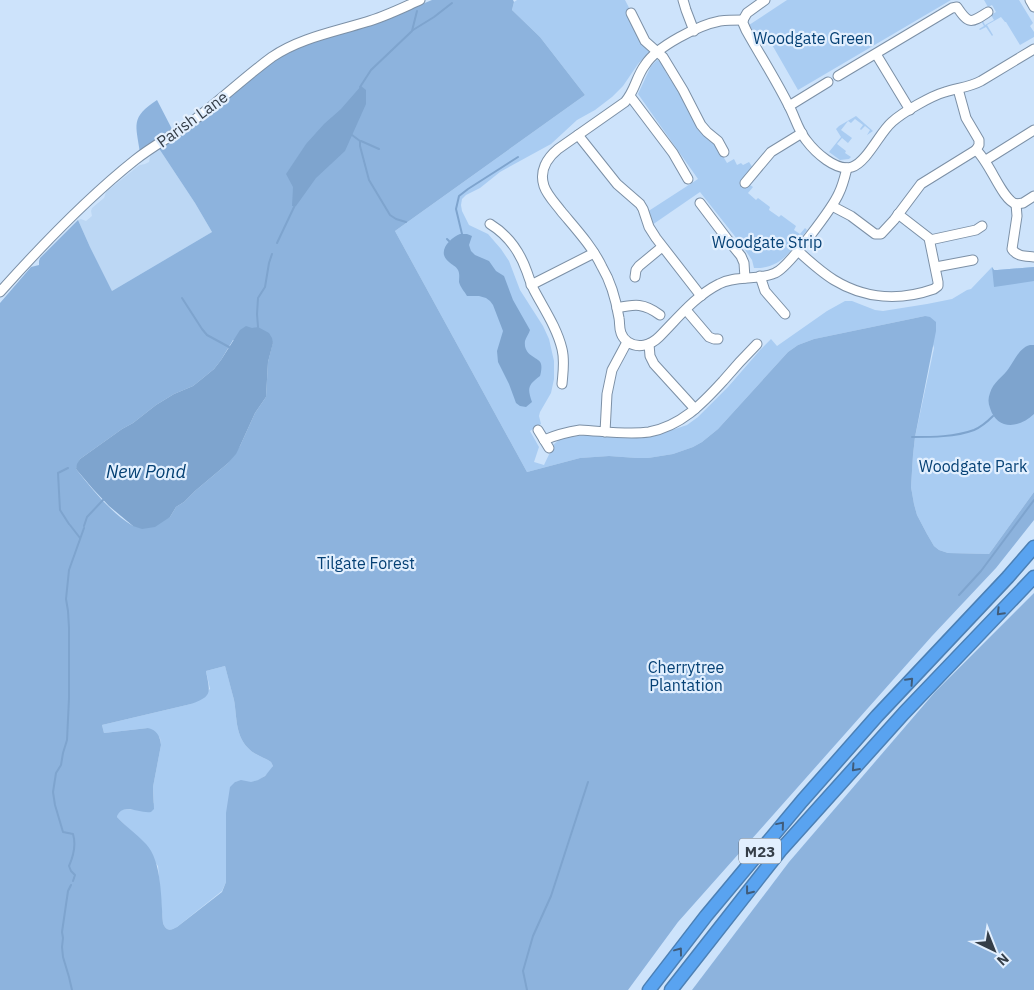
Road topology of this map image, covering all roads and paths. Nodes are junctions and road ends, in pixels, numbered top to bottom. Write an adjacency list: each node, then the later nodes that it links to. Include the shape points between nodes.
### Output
1 (420, 0): 46 (street, Parish Lane, via 380,18 284,49 198,117 141,155 94,195)
2 (683, 0): 9 (street)
3 (765, 0): 8 (street, via 751,9)
4 (1030, 0): 5 (street)
5 (1034, 7)
6 (631, 12): 11 (street, via 645,41)
7 (988, 12): 12 (street, via 975,20 968,20 954,7)
8 (743, 20): 9 (street, via 720,21); 17 (street)
9 (694, 31): 11 (street)
10 (1034, 49): 15 (street, via 974,85)
11 (658, 52): 16 (street, via 644,65); 23 (street, via 701,125)
12 (876, 54): 13 (street); 18 (street)
13 (838, 76)
14 (828, 82): 17 (street)
15 (958, 89): 18 (street, via 935,96); 22 (street, via 966,118 979,140)
16 (630, 96): 21 (street); 26 (street, via 673,153)
17 (789, 106): 20 (street)
18 (910, 110): 25 (street, via 888,126 860,162)
19 (1034, 130): 24 (street)
20 (802, 133): 25 (street, via 809,144 832,164); 27 (street, via 771,152)
21 (578, 135): 36 (street, via 618,184 640,204); 38 (street, via 549,158 543,170 543,183)
22 (976, 150): 24 (street); 32 (street, via 921,184)
23 (724, 152)
24 (986, 160): 30 (street, via 1007,197)
25 (847, 168): 31 (street)
26 (688, 179)
27 (745, 183)
28 (1034, 196): 30 (street)
29 (700, 203): 44 (street, via 741,256)
30 (1016, 204): 39 (street, via 1012,249 1015,254)
31 (832, 206): 32 (street, via 878,235); 37 (street)
32 (898, 214): 35 (street)
33 (490, 224): 45 (street, via 512,244)
34 (982, 226): 35 (street)
35 (930, 240): 41 (street)
36 (662, 247): 43 (street, via 639,266); 47 (street)
37 (798, 251): 41 (street, via 842,285 887,298 936,288); 42 (street, via 778,272)
38 (595, 255): 45 (street); 48 (street, via 607,276)
39 (1034, 257)
40 (973, 260): 41 (street)
41 (936, 267)
42 (760, 276): 44 (street); 50 (street, via 765,291)
43 (635, 277)
44 (745, 278): 47 (street, via 724,282)
45 (531, 285): 56 (street, via 560,341 564,359)
46 (0, 292)
47 (701, 296): 49 (street)
48 (617, 308): 51 (street, via 640,305); 53 (street, via 620,331)
49 (686, 310): 52 (street, via 709,337); 54 (street)
50 (785, 314)
51 (660, 315)
52 (718, 339)
53 (627, 342): 54 (street, via 640,346); 59 (street, via 612,370)
54 (648, 344): 57 (street, via 654,364)
55 (757, 344): 57 (street)
56 (562, 384)
57 (695, 409): 59 (street, via 674,424 656,430)
58 (538, 430): 59 (street, via 547,444 571,431)
59 (604, 432)
60 (1034, 543): 62 (highway, M23)
61 (1034, 547): 62 (highway, M23)
62 (1018, 565): 64 (highway, M23, one-way to 62, via 802,801)
63 (1034, 577): 65 (highway, M23, one-way to 65, via 904,713 780,851)
64 (649, 990)
65 (671, 990)

